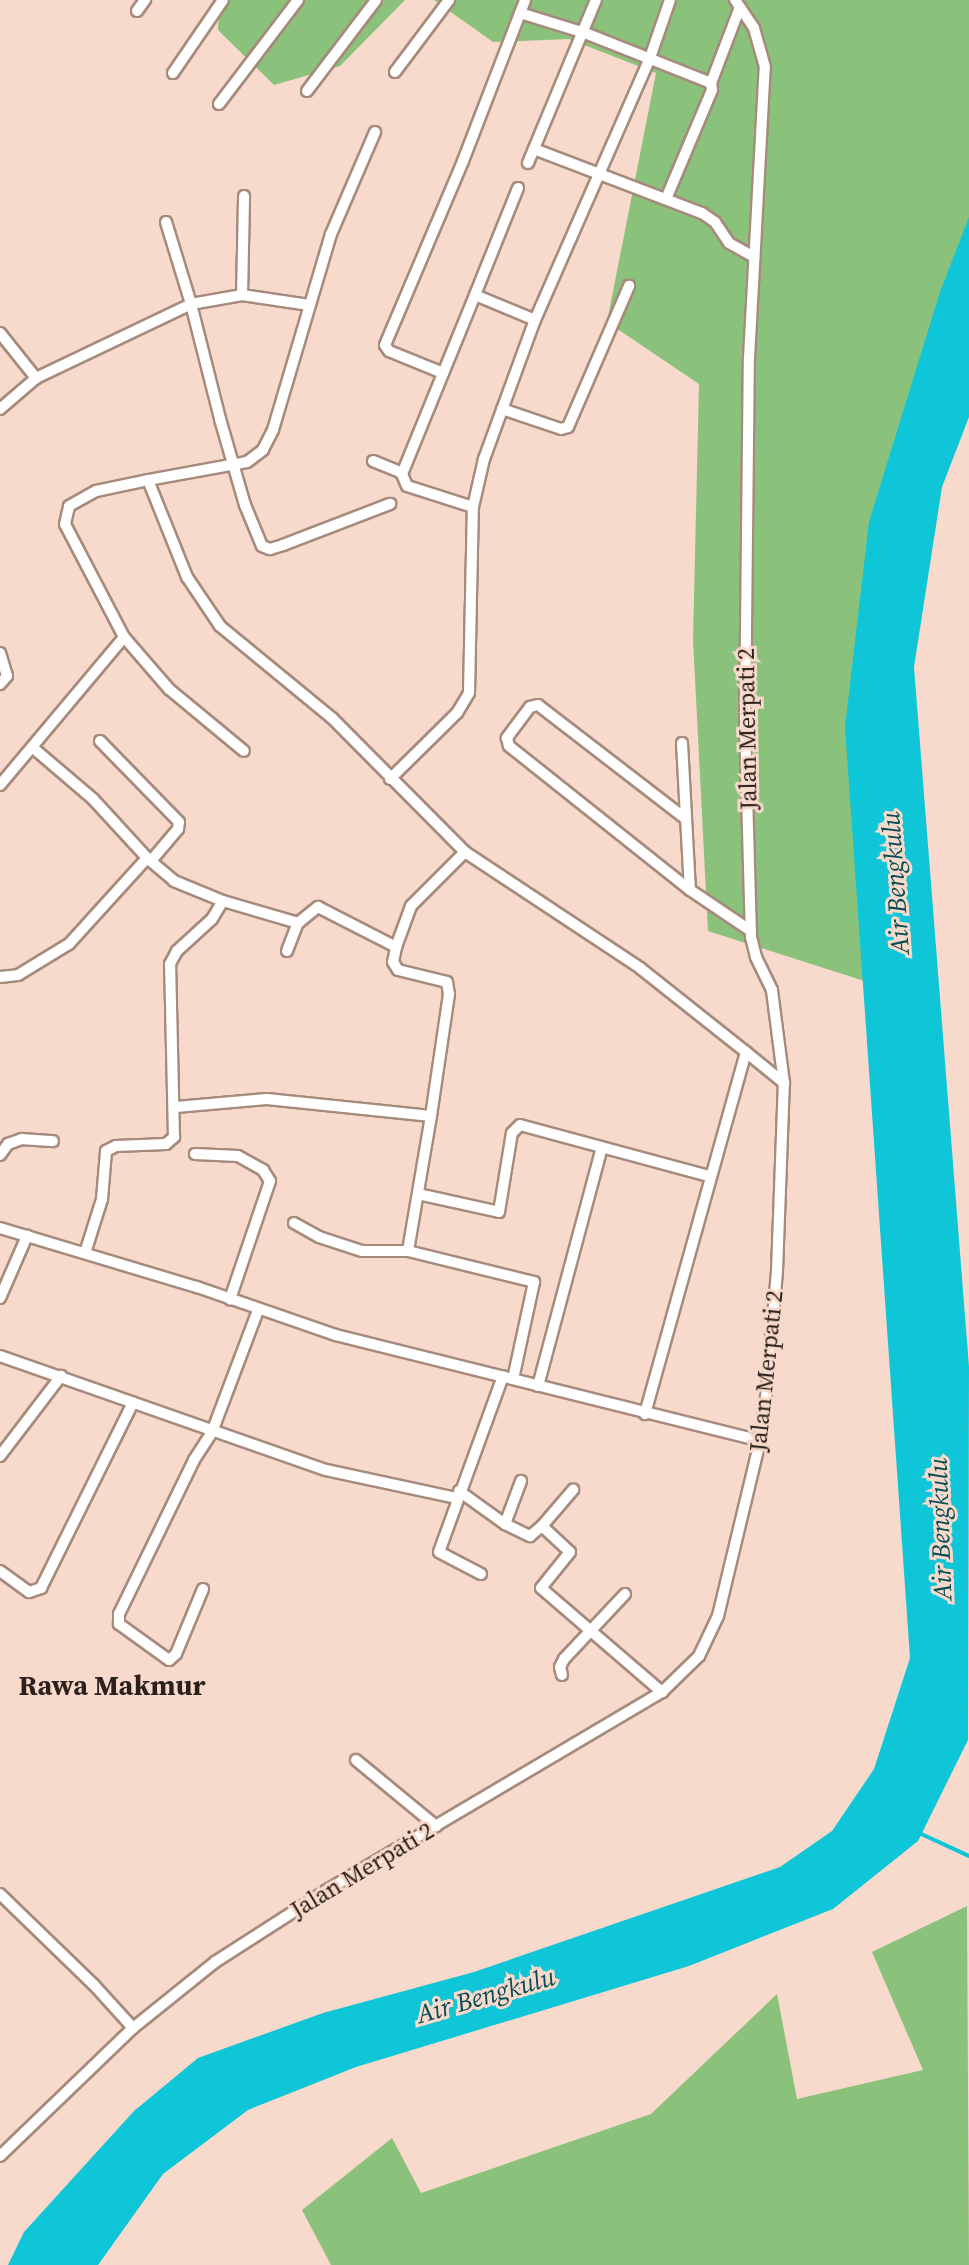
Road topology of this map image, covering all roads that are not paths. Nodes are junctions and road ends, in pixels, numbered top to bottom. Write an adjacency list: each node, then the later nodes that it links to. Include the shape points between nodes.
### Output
1 (145, 0): 10 (street)
2 (223, 0): 15 (street)
3 (298, 0): 18 (street)
4 (376, 0): 17 (street)
5 (449, 0): 14 (street)
6 (525, 0): 11 (street)
7 (596, 0): 12 (street)
8 (670, 0): 13 (street)
9 (737, 4): 16 (street); 27 (street, Jalan Merpati 2, via 754,28 765,67)
10 (137, 11)
11 (520, 13): 12 (street); 35 (street, via 385,345 391,353)
12 (585, 33): 13 (street); 20 (street)
13 (650, 58): 16 (street); 22 (street)
14 (395, 72)
15 (173, 73)
16 (711, 83): 25 (street)
17 (307, 91)
18 (219, 104)
19 (375, 132): 32 (street, via 340,208)
20 (534, 149): 21 (street); 22 (street)
21 (528, 163)
22 (598, 175): 25 (street); 33 (street)
23 (518, 188): 30 (street)
24 (244, 196): 29 (street)
25 (666, 199): 27 (street, via 702,213 729,243)
26 (166, 222): 31 (street)
27 (754, 257): 60 (street, Jalan Merpati 2, via 745,514)
28 (629, 286): 38 (street, via 568,427)
29 (242, 295): 31 (street); 32 (street)
30 (475, 295): 33 (street); 35 (street)
31 (191, 304): 36 (street); 40 (street)
32 (309, 305): 40 (street, via 268,442 257,457)
33 (535, 320): 38 (street)
34 (0, 333): 36 (street)
35 (443, 373): 41 (street)
36 (36, 378): 37 (street)
37 (0, 409)
38 (502, 409): 44 (street)
39 (373, 461): 41 (street)
40 (233, 464): 42 (street); 43 (street, via 256,536 267,549)
41 (402, 473): 44 (street, via 407,486)
42 (148, 480): 45 (street, via 88,494 65,515 69,533); 52 (street, via 187,577 209,613 332,718)
43 (390, 504)
44 (473, 507): 52 (street, via 469,693 457,713)
45 (124, 637): 50 (street); 51 (street, via 169,689)
46 (0, 653): 47 (street, via 7,676)
47 (0, 684)
48 (100, 741): 56 (street, via 179,822)
49 (682, 743): 54 (street)
50 (32, 747): 53 (street); 56 (street, via 93,799)
51 (244, 751)
52 (390, 779): 55 (street)
53 (0, 785)
54 (686, 819): 57 (street); 57 (street, via 538,705 530,707 507,738 509,746)
55 (465, 852): 61 (street, via 408,910); 64 (street, via 640,968)
56 (149, 860): 58 (street, via 174,881); 63 (street, via 69,944 18,975)
57 (690, 890): 60 (street)
58 (223, 901): 59 (street); 66 (street, via 170,964)
59 (298, 923): 61 (street, via 318,907); 62 (street)
60 (751, 931): 65 (street, Jalan Merpati 2, via 774,1002)
61 (396, 947): 67 (street, via 393,962 398,970 449,985)
62 (287, 951)
63 (0, 977)
64 (746, 1052): 65 (street); 72 (street)
65 (784, 1083): 89 (street, Jalan Merpati 2, via 777,1271)
66 (176, 1107): 67 (street, via 267,1099); 78 (street, via 171,1142 106,1151 102,1199)
67 (431, 1116): 73 (street)
68 (53, 1141): 71 (street, via 22,1139 8,1144)
69 (602, 1147): 72 (street); 73 (street, via 517,1125 499,1212); 85 (street)
70 (195, 1154): 80 (street, via 238,1156 263,1170 270,1181)
71 (0, 1155)
72 (709, 1176): 87 (street)
73 (418, 1194): 77 (street)
74 (294, 1223): 77 (street, via 362,1251)
75 (0, 1228): 76 (street)
76 (27, 1236): 78 (street); 79 (street)
77 (408, 1251): 84 (street, via 534,1282)
78 (85, 1253): 80 (street)
79 (0, 1298)
80 (230, 1299): 81 (street)
81 (258, 1310): 84 (street, via 374,1346); 88 (street)
82 (0, 1356): 83 (street)
83 (61, 1376): 86 (street); 90 (street)
84 (508, 1378): 85 (street); 93 (street)
85 (538, 1386): 87 (street)
86 (133, 1403): 88 (street); 96 (street, via 41,1588 29,1592)
87 (645, 1414): 89 (street)
88 (212, 1432): 93 (street, via 326,1470); 98 (street, via 119,1614 119,1624 169,1660)
89 (760, 1441): 102 (street, Jalan Merpati 2, via 733,1567 712,1632 690,1667)
90 (0, 1456)
91 (521, 1481): 94 (street)
92 (573, 1490): 95 (street)
93 (458, 1495): 94 (street); 97 (street, via 439,1552)
94 (505, 1524): 95 (street, via 530,1536)
95 (542, 1526): 100 (street, via 570,1552 541,1588)
96 (0, 1571)
97 (481, 1574)
98 (203, 1589)
99 (625, 1594): 100 (street)
100 (590, 1630): 101 (street, via 561,1663); 102 (street)
101 (562, 1675)
102 (662, 1692): 104 (street, Jalan Merpati 2)
103 (356, 1760): 104 (street)
104 (436, 1826): 106 (street, Jalan Merpati 2, via 254,1936)
105 (0, 1894): 106 (street)
106 (133, 2028): 107 (street, Jalan Merpati 2)
107 (0, 2156)

